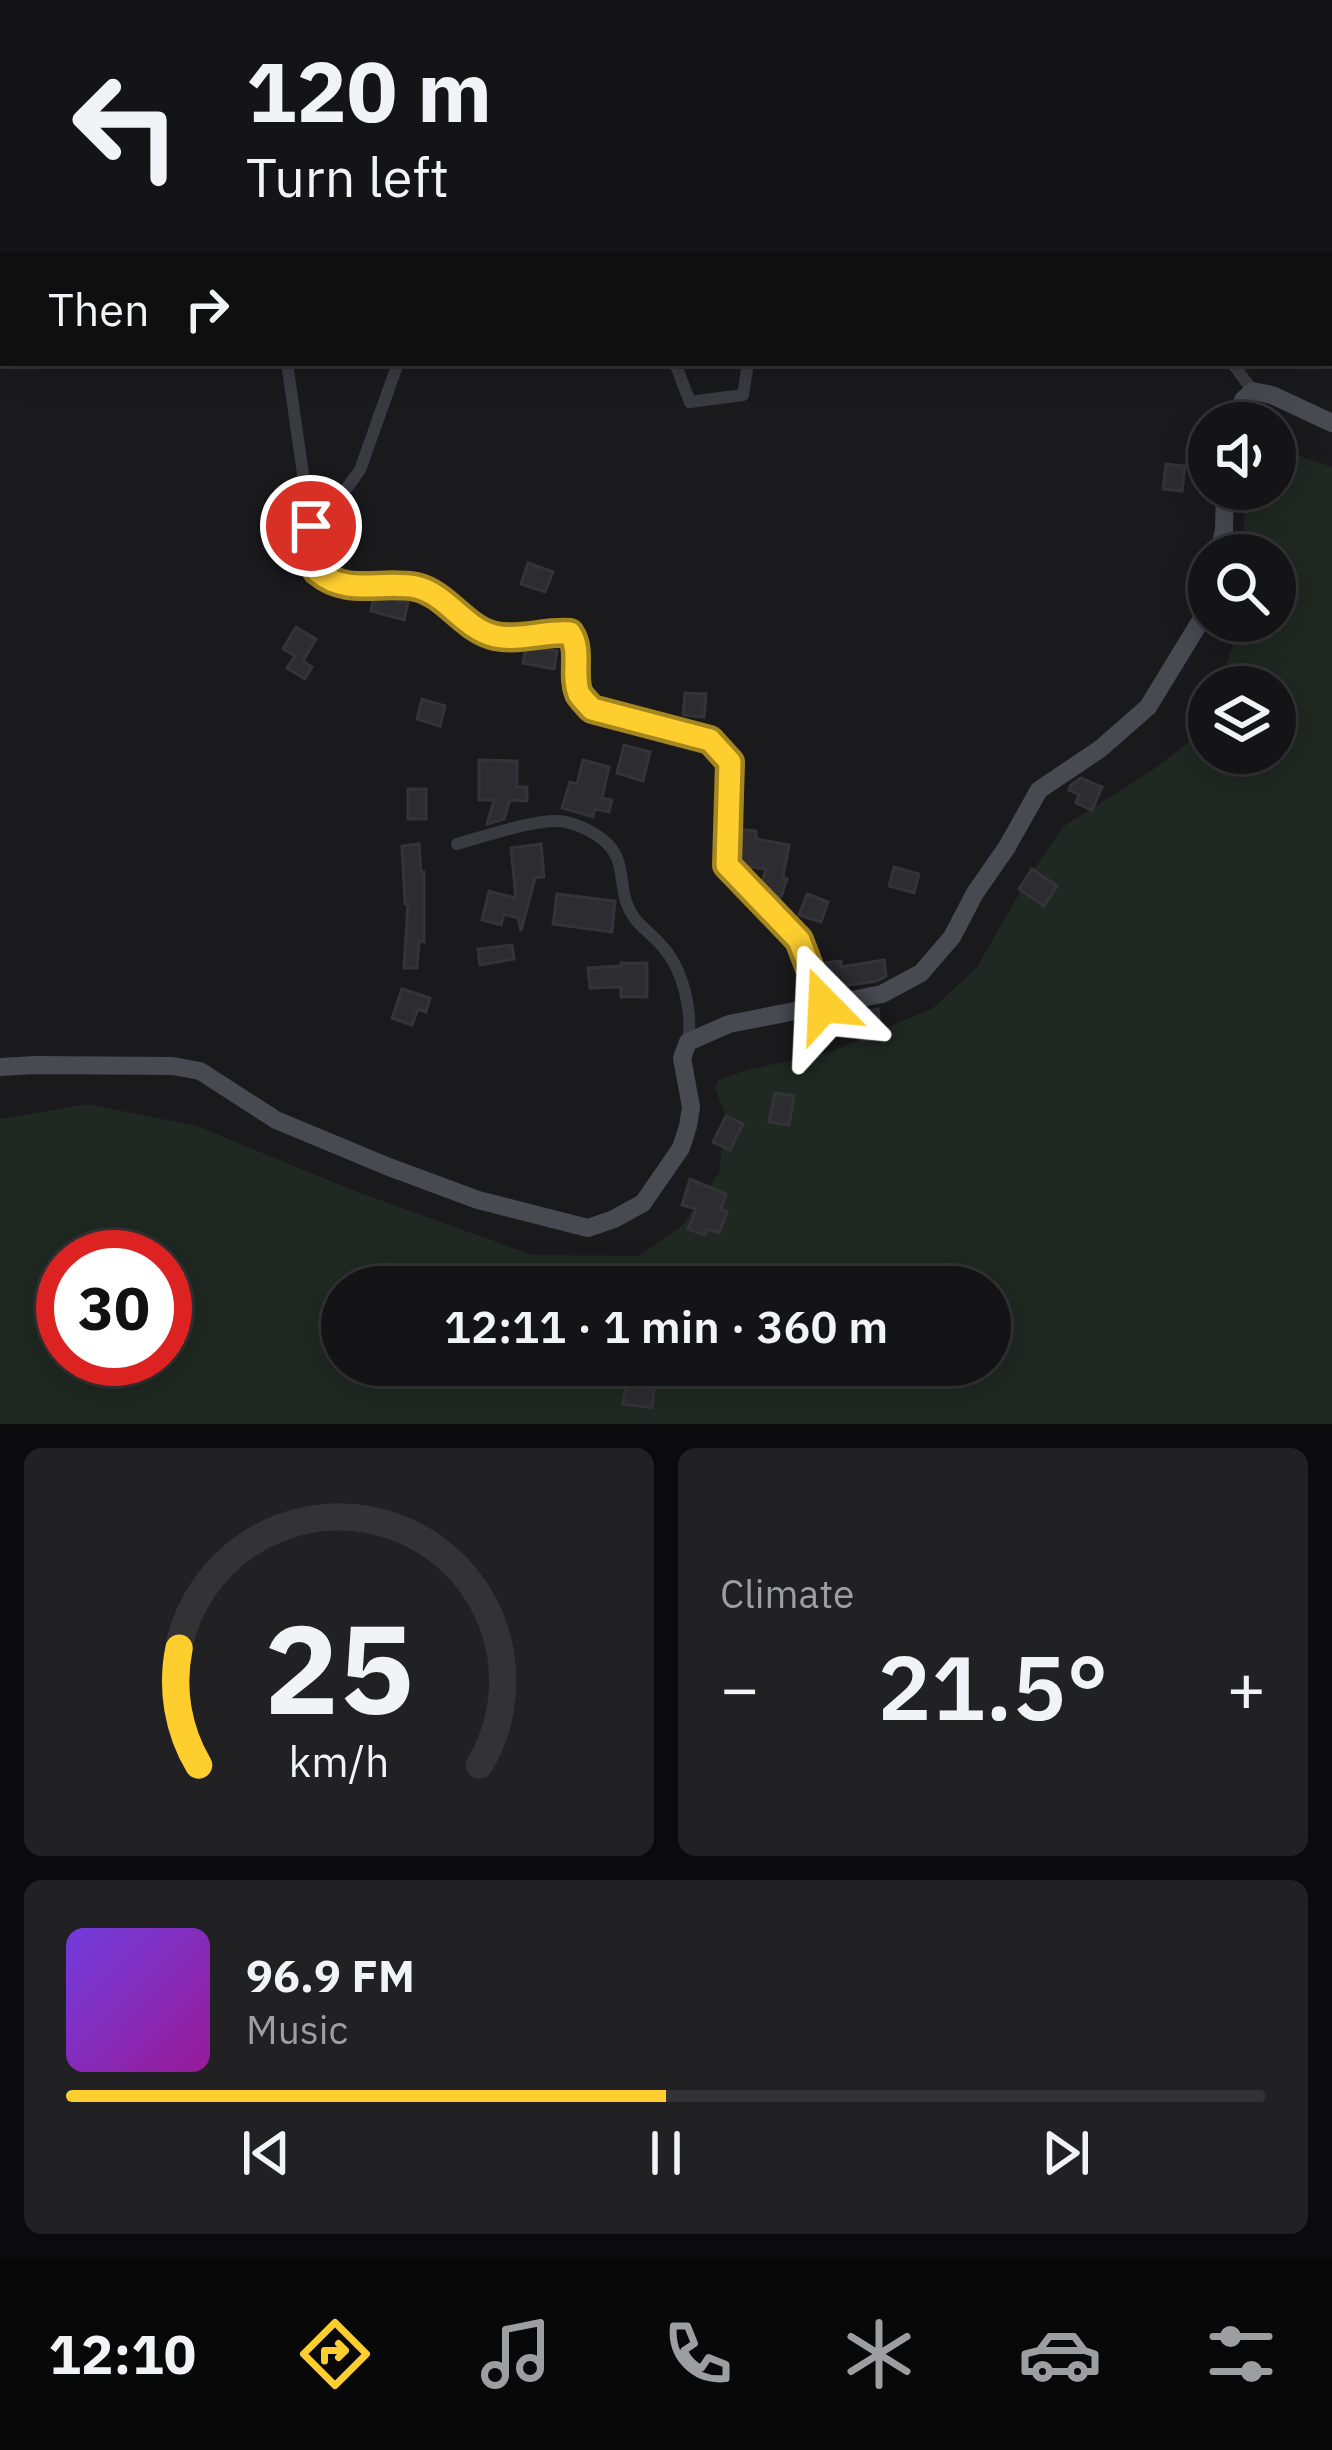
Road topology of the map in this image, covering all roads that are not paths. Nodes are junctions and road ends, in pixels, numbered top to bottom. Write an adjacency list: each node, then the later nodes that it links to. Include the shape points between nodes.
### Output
1 (287, 366): 9 (street)
2 (397, 366): 9 (street, via 360,470)
3 (677, 366): 4 (street, via 690,402 743,394)
4 (748, 366)
5 (1234, 366): 6 (street)
6 (1253, 391): 7 (street); 8 (street)
7 (1242, 402)
8 (1332, 423)
9 (311, 526): 12 (street, via 317,571 330,582 417,587 500,638 570,633 579,695 592,709 710,740 724,752 727,865 799,940)
10 (1188, 641): 12 (street, via 1148,707 1039,790 952,937 921,973 882,994)
11 (457, 844): 13 (street, via 558,819 593,831 616,857 634,918 674,964)
12 (824, 1005): 13 (street, via 728,1024)
13 (688, 1042): 14 (street, via 682,1058 692,1107 681,1148 643,1203 588,1228 389,1167 276,1120 200,1071)
14 (0, 1067)

